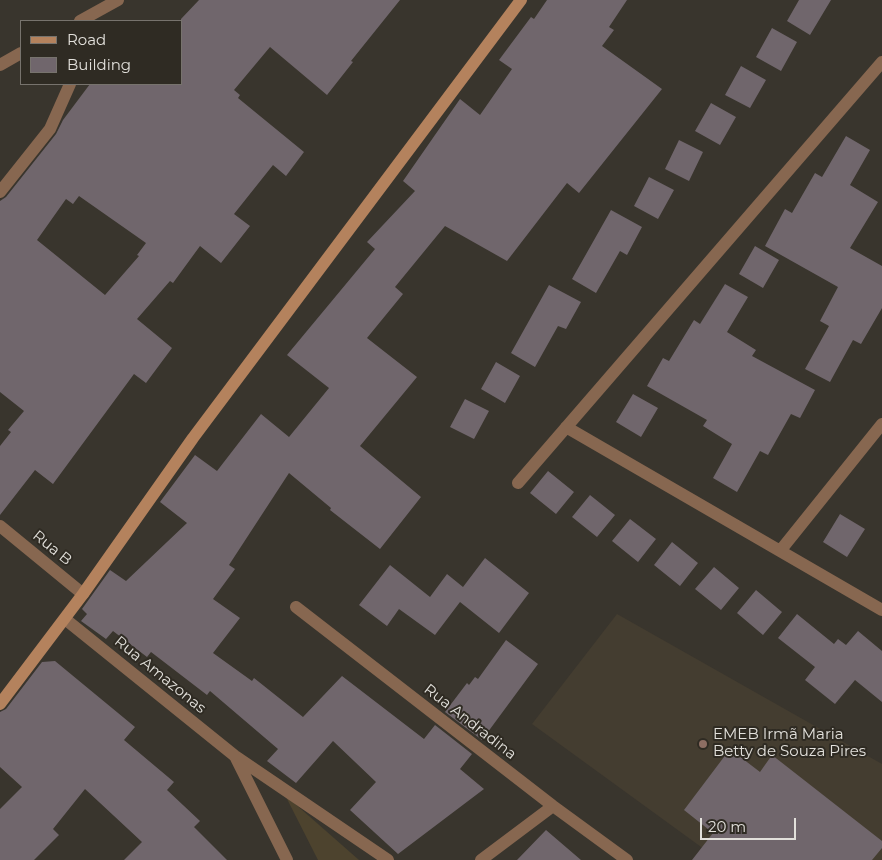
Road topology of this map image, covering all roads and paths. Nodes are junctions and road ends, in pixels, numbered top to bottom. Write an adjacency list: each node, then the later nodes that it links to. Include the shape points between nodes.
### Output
1 (118, 0): 3 (street)
2 (521, 0): 15 (main road, via 193,438)
3 (98, 16): 4 (street)
4 (84, 20)
5 (20, 54): 7 (street)
6 (882, 62): 11 (street)
7 (0, 65)
8 (70, 85): 9 (street, via 50,129)
9 (0, 192)
10 (882, 424): 14 (street)
11 (566, 427): 12 (street); 14 (street)
12 (518, 484)
13 (0, 526): 15 (street, Rua B)
14 (780, 551): 17 (street)
15 (83, 594): 18 (main road)
16 (296, 607): 21 (street, Rua Andradina)
17 (882, 610)
18 (65, 619): 19 (main road); 20 (street, Rua Amazonas)
19 (0, 704)
20 (235, 756): 22 (street, Rua Amazonas); 23 (street, Rua Amazonas)
21 (553, 806): 24 (street); 25 (street, Rua Andradina)
22 (287, 860)
23 (388, 860)
24 (481, 860)
25 (627, 860)

